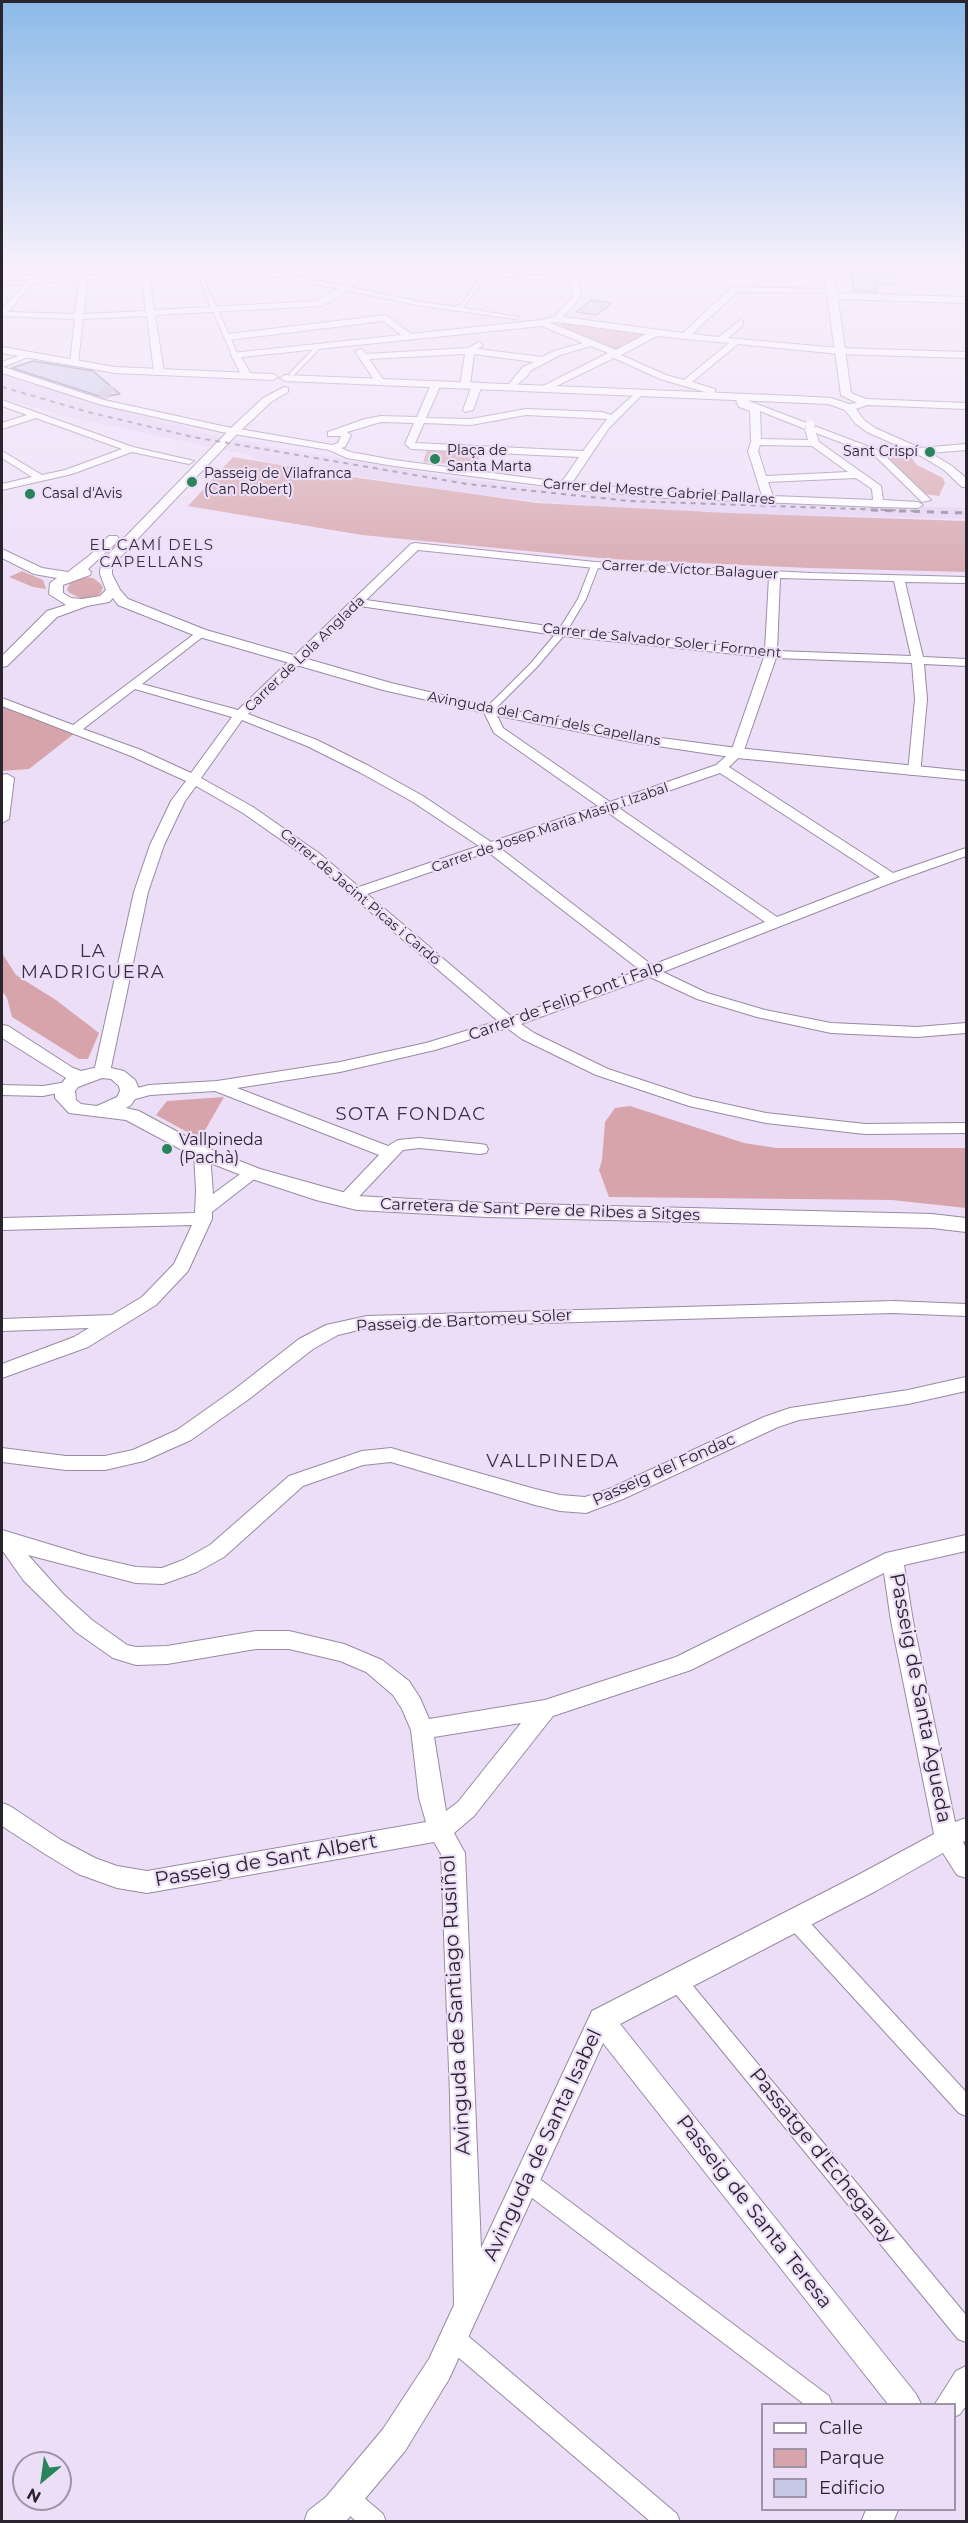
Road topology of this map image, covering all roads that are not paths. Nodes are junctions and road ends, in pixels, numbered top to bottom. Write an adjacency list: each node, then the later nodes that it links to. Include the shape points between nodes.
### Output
1 (50, 383): 29 (street, Carrer del Mestre Gabriel Pallares)
2 (242, 383): 11 (street)
3 (266, 383): 11 (street)
4 (266, 383): 11 (street)
5 (283, 383): 29 (street)
6 (412, 383): 12 (street)
7 (515, 383): 15 (street)
8 (557, 383): 16 (street)
9 (681, 383): 13 (street)
10 (844, 383): 21 (street)
11 (252, 384): 29 (street, via 254,399)
12 (436, 384): 14 (street); 27 (street)
13 (685, 384): 18 (street)
14 (471, 385): 15 (street); 24 (street)
15 (511, 387): 16 (street)
16 (546, 388): 17 (street)
17 (639, 393): 18 (street); 26 (street)
18 (716, 394): 19 (street); 30 (street, via 755,410)
19 (778, 398): 21 (street, via 831,401 837,405); 31 (street, via 810,427)
20 (741, 401): 46 (street, Carrer del Mestre Gabriel Pallares, via 878,453 922,503)
21 (847, 401): 23 (street, via 862,405 864,402); 35 (street, via 858,419 871,430)
22 (2, 403): 25 (street)
23 (966, 406)
24 (468, 410)
25 (36, 414): 28 (street); 34 (street)
26 (613, 418): 27 (street, via 526,412 479,422); 37 (street)
27 (420, 420): 32 (street, via 374,420 340,432 346,435 342,445); 37 (street, via 411,446)
28 (2, 426)
29 (228, 430): 32 (street, Carrer del Mestre Gabriel Pallares); 38 (street); 53 (street, via 106,565)
30 (756, 442): 31 (street); 41 (street, via 753,451)
31 (814, 443): 39 (street)
32 (327, 444): 43 (street, Carrer del Mestre Gabriel Pallares, via 347,455 394,463 522,482)
33 (966, 447): 35 (street)
34 (131, 449): 38 (street); 40 (street)
35 (919, 451): 42 (street)
36 (2, 453): 40 (street)
37 (586, 454): 43 (street)
38 (189, 461): 51 (street, via 95,558)
39 (856, 475): 41 (street); 46 (street, via 877,488)
40 (40, 478): 44 (street)
41 (763, 479): 45 (street)
42 (964, 480)
43 (563, 484): 45 (street, Carrer del Mestre Gabriel Pallares)
44 (2, 487)
45 (769, 500): 46 (street, Carrer del Mestre Gabriel Pallares)
46 (878, 504)
47 (415, 546): 49 (street, Carrer de Víctor Balaguer); 59 (street, Carrer de Lola Anglada)
48 (2, 553): 50 (street)
49 (595, 565): 52 (street, Carrer de Víctor Balaguer); 61 (street)
50 (39, 571): 51 (street); 56 (street)
51 (71, 575): 53 (street, via 85,572); 56 (street, via 57,583)
52 (775, 575): 54 (street, Carrer de Víctor Balaguer); 64 (street)
53 (109, 577): 57 (street)
54 (899, 579): 55 (street, Carrer de Víctor Balaguer); 66 (street)
55 (966, 580)
56 (56, 591): 58 (street, Avinguda del Camí dels Capellans, via 67,601); 63 (street)
57 (113, 591): 58 (street); 60 (street, Avinguda del Camí dels Capellans)
58 (89, 602): 60 (street, Avinguda del Camí dels Capellans); 68 (street, via 52,614)
59 (359, 602): 61 (street, Carrer de Salvador Soler i Forment); 65 (street, Carrer de Lola Anglada)
60 (133, 607): 62 (street, Avinguda del Camí dels Capellans)
61 (562, 632): 64 (street, Carrer de Salvador Soler i Forment); 71 (street)
62 (201, 633): 65 (street, Avinguda del Camí dels Capellans); 69 (street)
63 (3, 644)
64 (771, 654): 66 (street, Carrer de Salvador Soler i Forment); 74 (street)
65 (295, 661): 71 (street, Avinguda del Camí dels Capellans); 72 (street, Carrer de Lola Anglada)
66 (918, 661): 67 (street, Carrer de Salvador Soler i Forment); 76 (street, via 921,699)
67 (966, 662)
68 (2, 663)
69 (134, 685): 72 (street); 73 (street)
70 (2, 702): 73 (street, Carrer de Jacint Picas i Cardó)
71 (489, 710): 74 (street, Avinguda del Camí dels Capellans, via 631,738); 80 (street, via 498,730)
72 (240, 715): 79 (street, Carrer de Lola Anglada); 82 (street, via 312,743 364,769 418,799)
73 (75, 729): 79 (street, Carrer de Jacint Picas i Cardó)
74 (737, 753): 75 (street, Carrer de Josep Maria Masip i Izabal); 76 (street, Avinguda del Camí dels Capellans)
75 (721, 768): 80 (street, Carrer de Josep Maria Masip i Izabal); 84 (street)
76 (915, 772): 77 (street, Avinguda del Camí dels Capellans)
77 (966, 776)
78 (2, 779): 81 (street, via 7,778)
79 (193, 779): 85 (street, Carrer de Jacint Picas i Cardó, via 277,828); 91 (street, Carrer de Lola Anglada, via 167,822 149,867)
80 (611, 807): 82 (street, Carrer de Josep Maria Masip i Izabal); 86 (street)
81 (2, 819)
82 (491, 848): 85 (street, Carrer de Josep Maria Masip i Izabal); 87 (street)
83 (966, 852): 84 (street, Carrer de Felip Font i Falp)
84 (891, 878): 86 (street, Carrer de Felip Font i Falp)
85 (356, 892): 88 (street, Carrer de Jacint Picas i Cardó)
86 (776, 923): 87 (street, Carrer de Felip Font i Falp)
87 (650, 971): 88 (street, Carrer de Felip Font i Falp); 89 (street, via 702,996 792,1022 870,1031)
88 (510, 1023): 93 (street, Carrer de Felip Font i Falp, via 367,1061); 96 (street, Carrer de Jacint Picas i Cardó, via 528,1036 602,1072 739,1113 848,1128)
89 (966, 1028)
90 (2, 1030): 92 (street)
91 (102, 1072): 92 (street); 95 (street, Carretera de Sant Pere de Ribes a Sitges, via 117,1075)
92 (70, 1083): 94 (street, via 43,1091); 95 (street, via 76,1109 86,1112)
93 (217, 1086): 95 (street, Carrer de Felip Font i Falp, via 149,1090); 99 (street)
94 (2, 1090)
95 (124, 1101): 98 (street, Carretera de Sant Pere de Ribes a Sitges)
96 (966, 1128)
97 (480, 1149): 99 (street, via 410,1144 398,1145)
98 (202, 1153): 100 (street, Carretera de Sant Pere de Ribes a Sitges); 102 (street)
99 (391, 1153): 101 (street)
100 (252, 1173): 101 (street, Carretera de Sant Pere de Ribes a Sitges); 102 (street)
101 (345, 1200): 104 (street, Carretera de Sant Pere de Ribes a Sitges, via 476,1210)
102 (204, 1214): 103 (street); 106 (street, via 182,1267 149,1300)
103 (2, 1224)
104 (966, 1225)
105 (966, 1310): 110 (street, Passeig de Bartomeu Soler, via 893,1307 366,1322 333,1330 306,1344 184,1435 136,1456 105,1463 66,1463)
106 (115, 1321): 107 (street); 108 (street, via 66,1349)
107 (2, 1325)
108 (2, 1371)
109 (966, 1384): 111 (street, Passeig del Fondac, via 797,1413 586,1505 535,1497 391,1455 362,1458 296,1481 217,1551 163,1576 136,1575 88,1564)
110 (2, 1455)
111 (4, 1539): 115 (street, Avinguda de Santiago Rusiñol, via 56,1601 121,1652 136,1656 167,1655 256,1640 289,1640 321,1646 374,1666 388,1676 412,1705)
112 (966, 1543): 113 (street)
113 (893, 1558): 114 (street, via 683,1664); 118 (street, Passeig de Santa Àgueda, via 902,1621)
114 (545, 1709): 115 (street); 117 (street, via 466,1809)
115 (422, 1730): 117 (street, Avinguda de Santiago Rusiñol, via 431,1798)
116 (2, 1813): 117 (street, Passeig de Sant Albert, via 87,1866 147,1882)
117 (440, 1830): 125 (street, Avinguda de Santiago Rusiñol, via 453,1853)
118 (957, 1834): 119 (street, Passeig de Santa Àgueda); 120 (street, Avinguda de Santa Isabel)
119 (966, 1867)
120 (795, 1920): 121 (street, Avinguda de Santa Isabel); 123 (street)
121 (678, 1981): 122 (street, Avinguda de Santa Isabel); 126 (street, Passatge d'Echegaray)
122 (601, 2020): 124 (street, Avinguda de Santa Isabel); 130 (street, Passeig de Santa Teresa)
123 (966, 2106)
124 (526, 2181): 125 (street, Avinguda de Santa Isabel); 129 (street)
125 (468, 2307): 127 (street, Avinguda de Santa Isabel)
126 (966, 2331)
127 (453, 2338): 132 (street, Avinguda de Santa Isabel, via 439,2369 394,2440); 135 (street)
128 (966, 2381): 131 (street)
129 (820, 2403)
130 (905, 2403)
131 (951, 2403)
132 (347, 2498): 133 (street, Avinguda de Santa Isabel); 134 (street)
133 (319, 2522)
134 (375, 2522)
135 (669, 2522)

